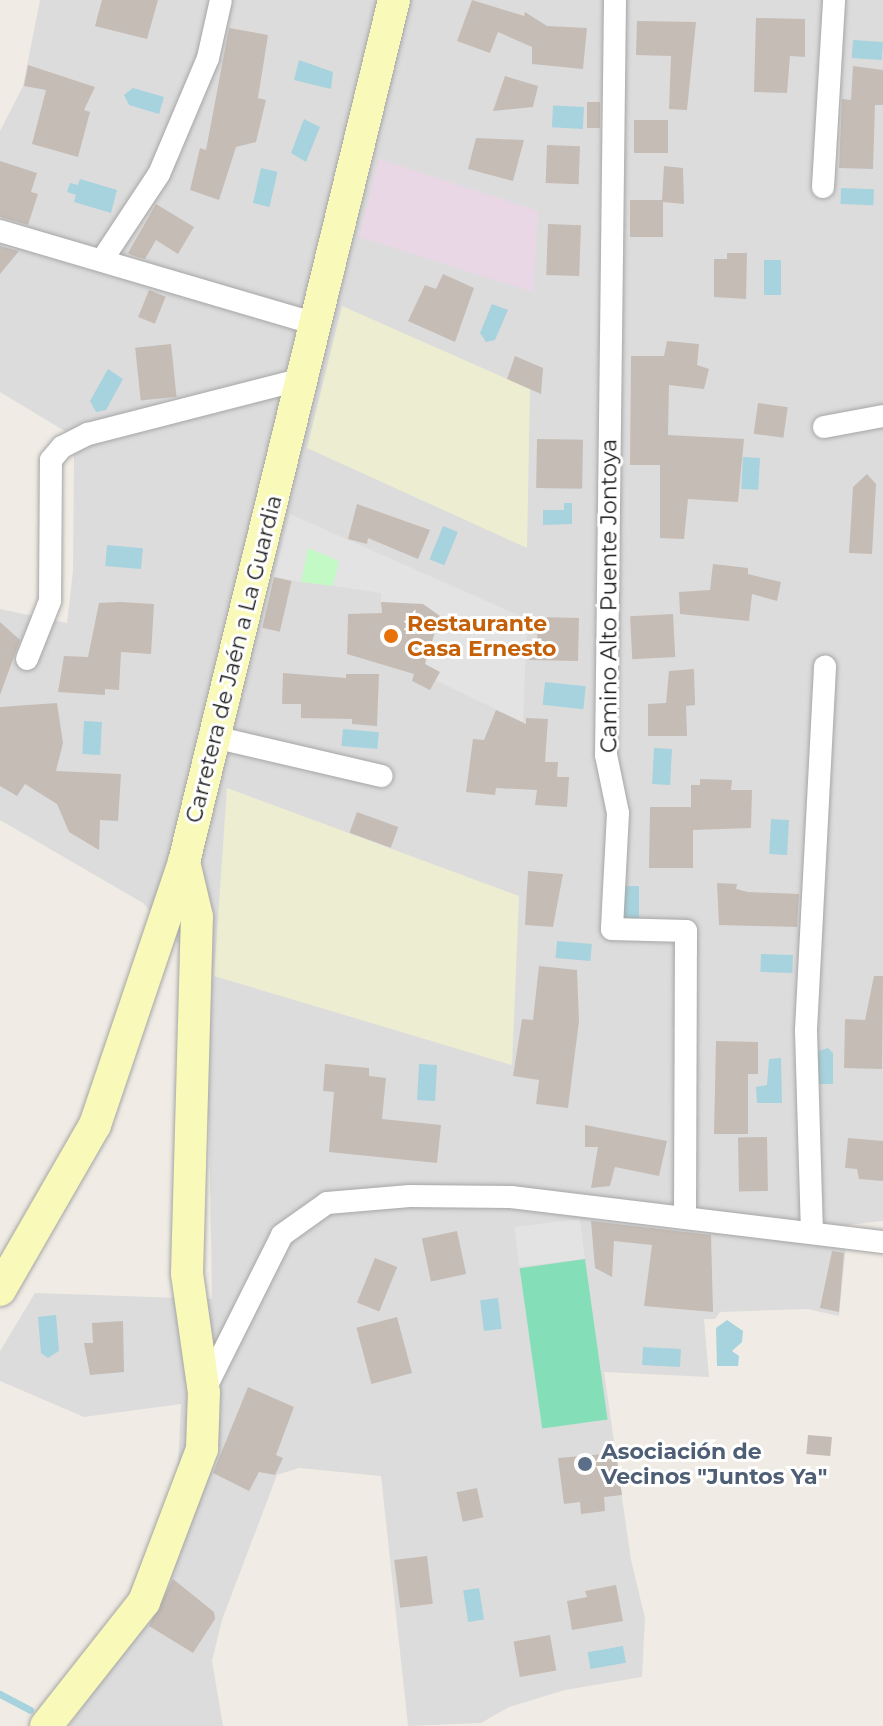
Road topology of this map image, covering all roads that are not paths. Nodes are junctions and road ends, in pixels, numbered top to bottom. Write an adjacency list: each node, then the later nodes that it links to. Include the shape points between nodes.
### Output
1 (221, 0): 7 (street, via 208,58 159,174)
2 (394, 0): 8 (street, Carretera de Jaén a La Guardia)
3 (615, 0): 17 (street, Camino Alto Puente Jontoya, via 606,755 618,813 612,929 686,931)
4 (834, 0): 5 (street)
5 (823, 187)
6 (0, 231): 7 (street)
7 (102, 260): 8 (street)
8 (315, 324): 9 (street, Carretera de Jaén a La Guardia)
9 (302, 379): 12 (street, via 88,434 62,447 51,460 50,601); 14 (street, Carretera de Jaén a La Guardia)
10 (883, 416): 11 (street)
11 (824, 427)
12 (27, 659)
13 (825, 666): 18 (street, via 806,1030)
14 (214, 737): 15 (street); 16 (street, Carretera de Jaén a La Guardia)
15 (382, 776)
16 (184, 862): 20 (street, Carretera de Jaén a La Guardia, via 95,1125); 21 (street, via 197,917 187,1273)
17 (685, 1215): 18 (street); 21 (street, via 511,1197 410,1196 327,1203 282,1235)
18 (812, 1233): 19 (street)
19 (883, 1242)
20 (0, 1290)
21 (204, 1393): 22 (street, via 202,1449 144,1602)
22 (46, 1726)

